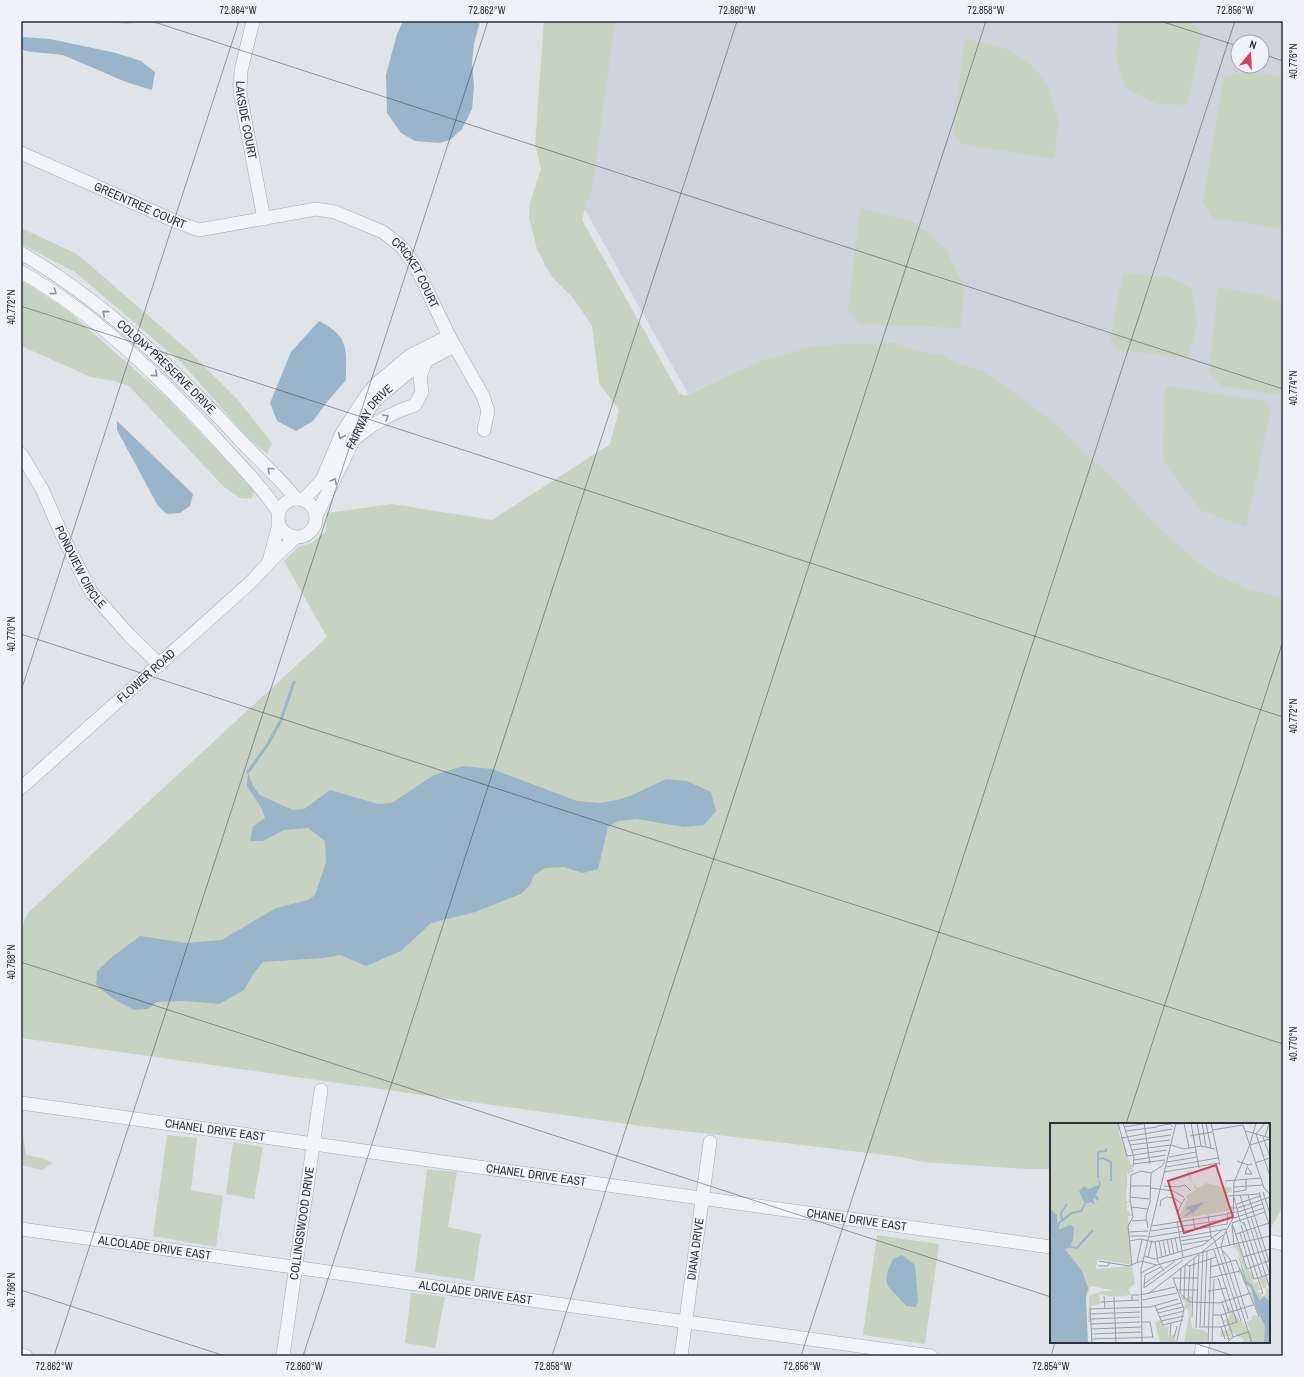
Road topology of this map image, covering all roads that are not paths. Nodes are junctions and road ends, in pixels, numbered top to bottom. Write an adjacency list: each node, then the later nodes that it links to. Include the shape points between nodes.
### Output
1 (253, 21): 3 (street, LAKSIDE COURT, via 241,71 240,93)
2 (21, 153): 3 (street, GREENTREE COURT, via 199,230)
3 (264, 219): 6 (street, CRICKET COURT, via 316,209 335,212 383,232 402,247 416,267)
4 (21, 253): 11 (street, COLONY PRESERVE DRIVE, one-way to 4, via 174,370 89,299 52,271)
5 (21, 272): 13 (street, COLONY PRESERVE DRIVE, one-way to 13, via 81,312 164,382 262,489)
6 (452, 341): 7 (street, FAIRWAY DRIVE); 7 (street, FAIRWAY DRIVE, via 411,355); 8 (street, CRICKET COURT, via 484,396 488,411)
7 (410, 371): 9 (street, FAIRWAY DRIVE, via 370,407); 9 (street, one-way to 7, via 371,425 415,405 422,392); 11 (street, FAIRWAY DRIVE, one-way to 11, via 375,385 358,406 342,433 322,480)
8 (484, 430)
9 (354, 439): 12 (street, FAIRWAY DRIVE, one-way to 9)
10 (21, 454): 16 (street, PONDVIEW CIRCLE, via 42,489 62,535 92,592 129,635)
11 (300, 500): 12 (street, via 313,507); 13 (street, via 285,503)
12 (316, 516): 14 (street, via 315,526 310,532)
13 (279, 518): 14 (street, via 286,534); 15 (street, FLOWER ROAD)
14 (296, 537): 15 (street, FLOWER ROAD, via 279,555)
15 (269, 561): 16 (street, FLOWER ROAD, via 252,581)
16 (160, 665): 17 (street, FLOWER ROAD)
17 (21, 788)
18 (321, 1090): 21 (street, COLLINGSWOOD DRIVE)
19 (21, 1103): 21 (street, CHANEL DRIVE EAST)
20 (710, 1142): 22 (street, DIANA DRIVE)
21 (313, 1144): 22 (street, CHANEL DRIVE EAST); 27 (street, COLLINGSWOOD DRIVE)
22 (703, 1199): 26 (street, CHANEL DRIVE EAST); 28 (street, DIANA DRIVE)
23 (21, 1228): 27 (street, ALCOLADE DRIVE EAST)
24 (1270, 1241): 25 (street)
25 (1283, 1244)
26 (1050, 1247)
27 (296, 1267): 28 (street, ALCOLADE DRIVE EAST); 32 (street, COLLINGSWOOD DRIVE)
28 (685, 1322): 33 (street, DIANA DRIVE); 34 (street, ALCOLADE DRIVE EAST)
29 (1203, 1343): 35 (street)
30 (21, 1355): 31 (street)
31 (26, 1356)
32 (283, 1356)
33 (680, 1356)
34 (931, 1356)
35 (1201, 1356)

